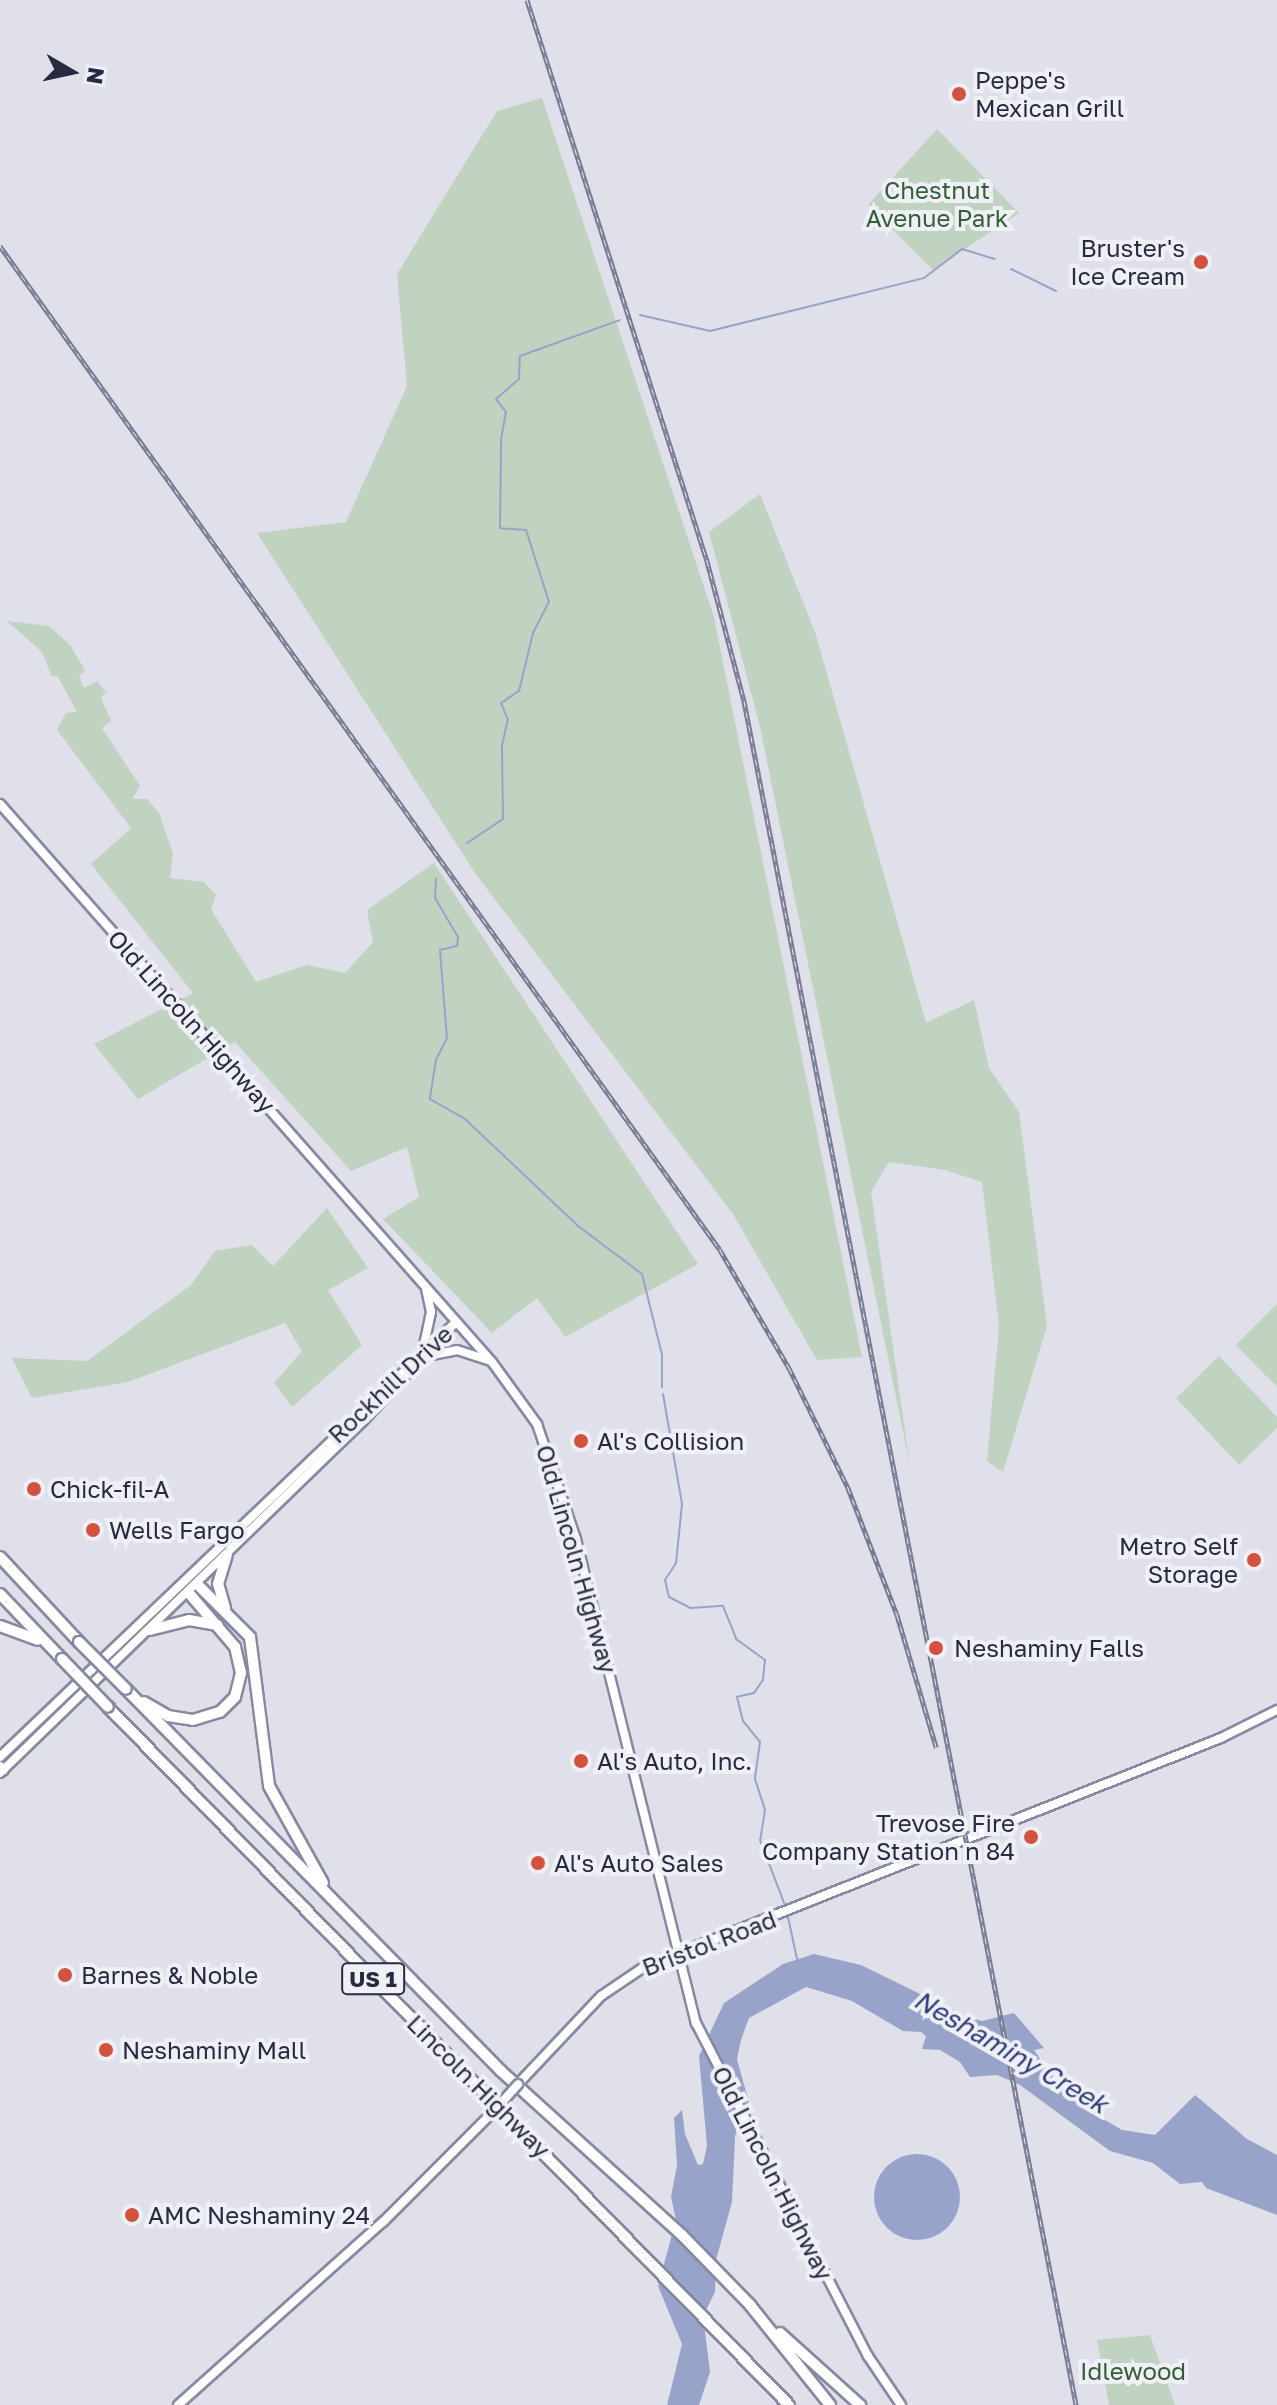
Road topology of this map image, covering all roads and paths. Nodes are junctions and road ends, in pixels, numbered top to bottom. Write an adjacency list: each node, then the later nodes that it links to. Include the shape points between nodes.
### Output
1 (0, 804): 2 (main road, Old Lincoln Highway)
2 (424, 1284): 3 (main road, Old Lincoln Highway); 4 (main road, via 431,1312)
3 (456, 1322): 4 (main road, Rockhill Drive); 5 (main road, Rockhill Drive); 6 (main road, Old Lincoln Highway)
4 (423, 1348): 9 (main road, Rockhill Drive)
5 (424, 1359): 6 (main road, via 457,1350); 7 (main road, Rockhill Drive)
6 (492, 1362): 23 (main road, Old Lincoln Highway, via 537,1424 558,1475)
7 (227, 1555): 11 (main road, Rockhill Drive); 13 (highway, via 218,1584)
8 (0, 1557): 18 (highway, Lincoln Highway / US 1, bridge)
9 (188, 1575): 10 (main road, Rockhill Drive); 11 (main road)
10 (180, 1582): 11 (main road); 20 (main road, Rockhill Drive)
11 (192, 1588): 13 (highway); 15 (highway); 16 (main road, Rockhill Drive)
12 (0, 1594): 17 (highway, Lincoln Highway / US 1)
13 (225, 1610): 22 (highway, via 250,1637 255,1651 269,1786)
14 (0, 1626): 17 (highway, via 21,1630)
15 (219, 1626): 16 (highway, via 189,1620); 18 (highway, via 235,1647 241,1673 235,1697 220,1712 178,1720)
16 (150, 1630): 21 (main road, Rockhill Drive)
17 (53, 1650): 25 (highway, Lincoln Highway / US 1, bridge)
18 (126, 1689): 22 (highway, Lincoln Highway / US 1)
19 (1277, 1710): 23 (main road, Bristol Road, via 1221,1738)
20 (0, 1757)
21 (1, 1770)
22 (330, 1895): 24 (highway, Lincoln Highway / US 1, via 501,2071 653,2208)
23 (677, 1953): 26 (main road, Bristol Road, bridge, via 609,1990 402,2204); 31 (main road, Old Lincoln Highway, via 699,2030 868,2356)
24 (750, 2305): 29 (highway, US 1); 30 (highway)
25 (756, 2372): 27 (highway); 28 (highway, US 1)
26 (178, 2405)
27 (781, 2405)
28 (789, 2405)
29 (830, 2405)
30 (860, 2405)
31 (901, 2405)

